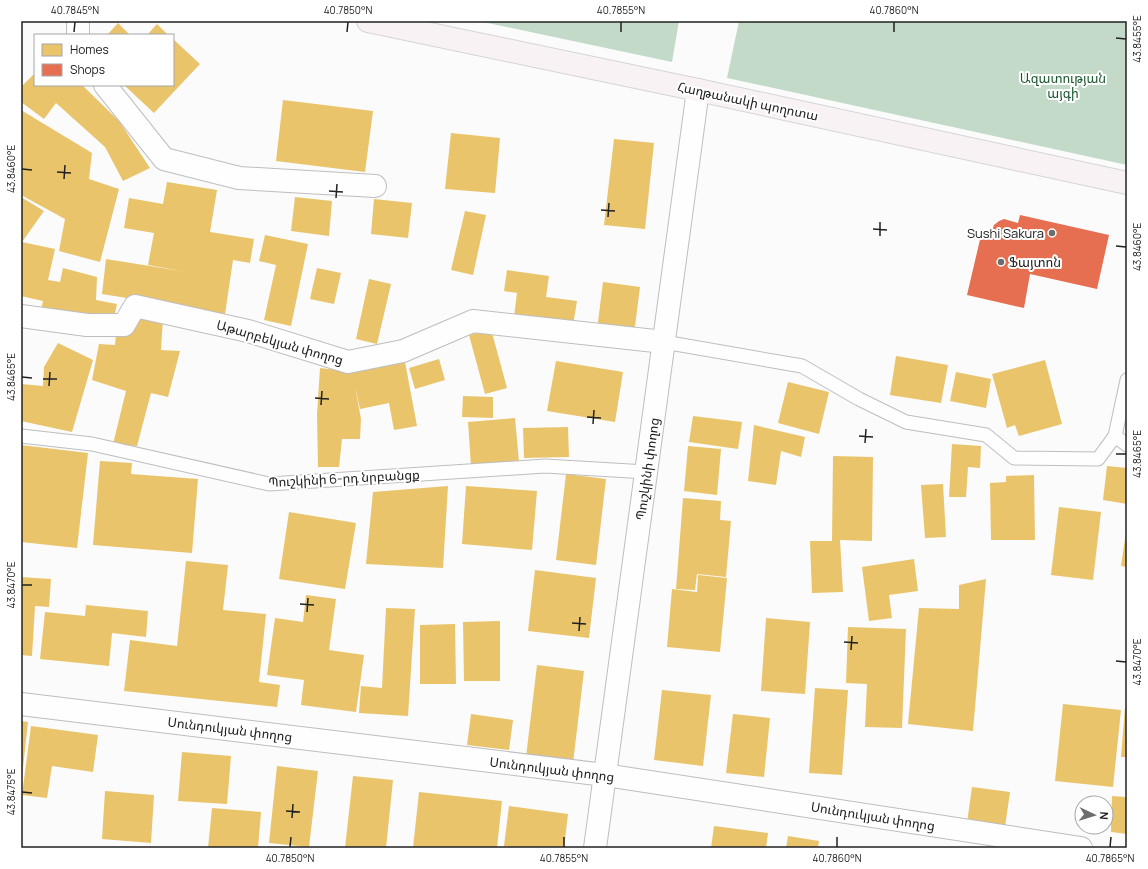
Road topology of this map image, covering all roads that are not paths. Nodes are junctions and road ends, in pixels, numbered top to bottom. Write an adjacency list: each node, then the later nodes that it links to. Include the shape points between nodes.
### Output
1 (78, 21): 3 (street)
2 (368, 21): 5 (highway, Հաղթանակի պողոտա)
3 (78, 34)
4 (106, 86): 7 (street, via 164,159 239,178)
5 (698, 90): 6 (highway, Հաղթանակի պողոտա); 9 (street, Պուշկինի փողոց)
6 (1127, 183)
7 (375, 186)
8 (21, 316): 9 (street, Աթարբեկյան փողոց, via 87,325 124,325 135,306 248,331 348,362 403,351 473,321)
9 (664, 342): 12 (lane, via 802,366 859,400 906,422 986,435 1014,458 1098,458); 14 (street, Պուշկինի փողոց)
10 (1127, 380): 12 (lane)
11 (21, 436): 14 (lane, Պուշկինի 6-րդ նրբանցք, via 92,444 269,484 545,466)
12 (1115, 436): 13 (lane)
13 (1127, 444)
14 (647, 472): 16 (street, Պուշկինի փողոց)
15 (21, 704): 16 (street, Սունդուկյան փողոց)
16 (605, 775): 17 (street, Պուշկինի փողոց); 18 (street, Սունդուկյան փողոց)
17 (595, 848)
18 (1081, 848)

